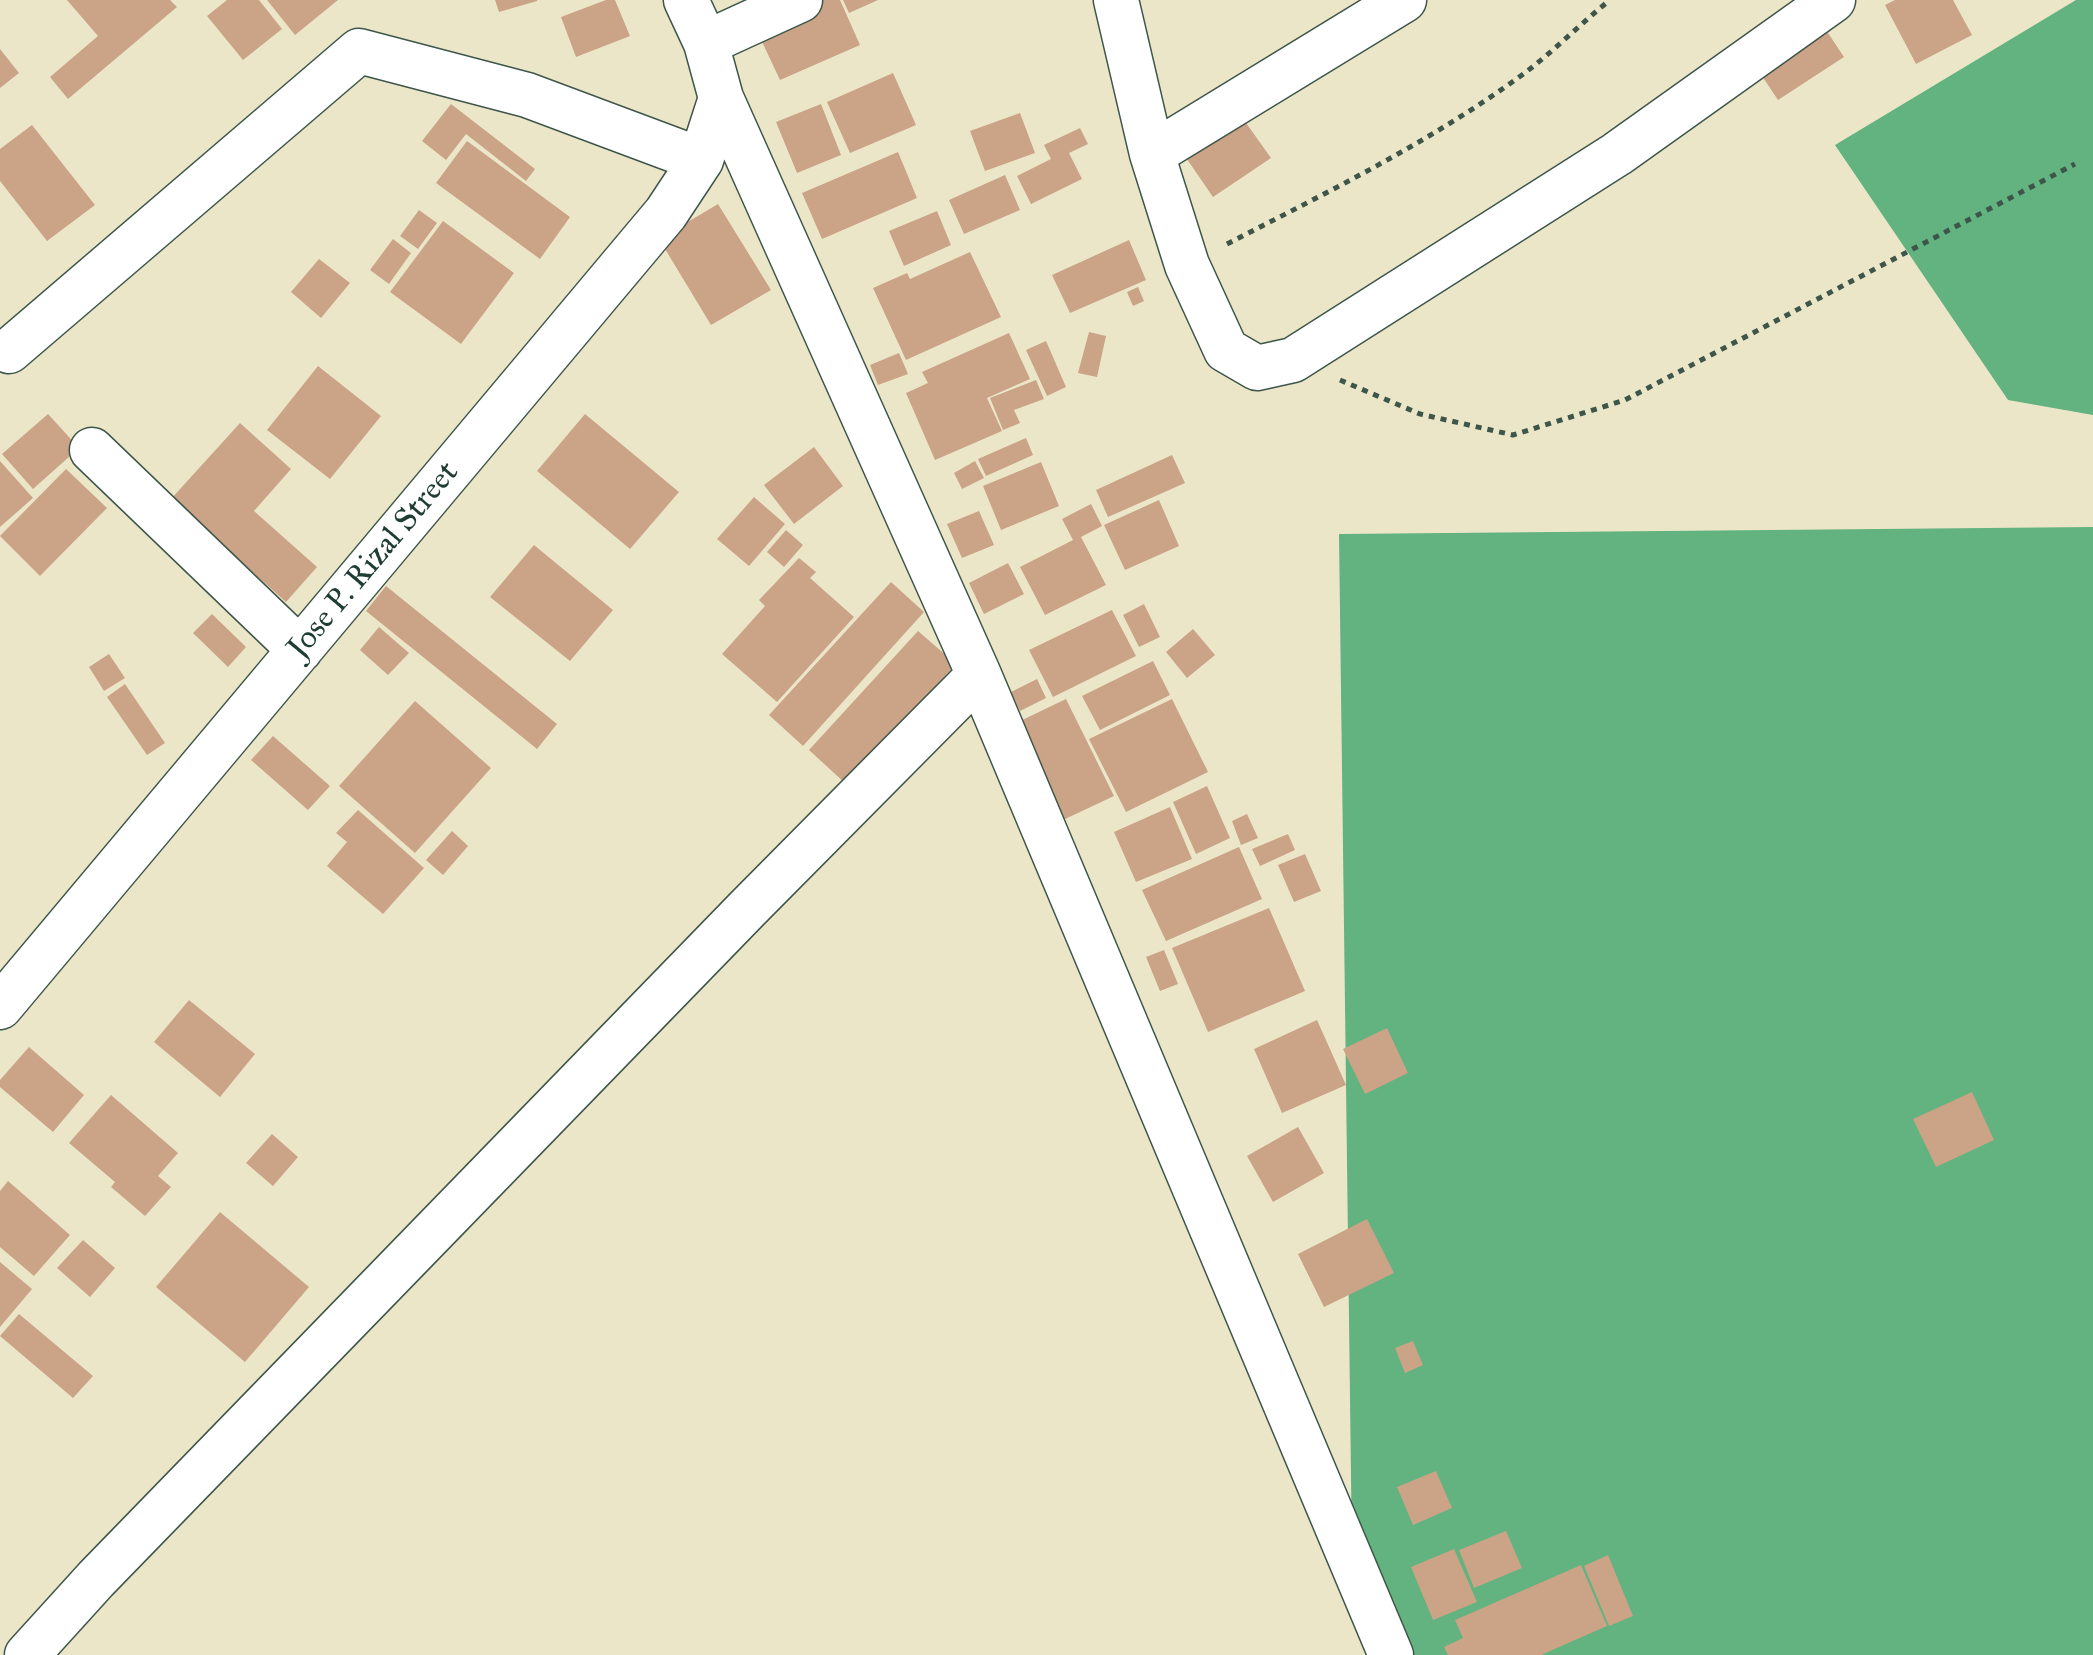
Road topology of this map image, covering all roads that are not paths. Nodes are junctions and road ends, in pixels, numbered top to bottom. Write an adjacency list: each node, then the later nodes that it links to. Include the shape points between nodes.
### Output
1 (686, 0): 6 (street)
2 (800, 0): 6 (street)
3 (1116, 0): 8 (street)
4 (1404, 0): 8 (street)
5 (1833, 0): 8 (street, via 1617,154 1293,360 1257,368 1226,350 1187,265)
6 (706, 43): 7 (street)
7 (721, 98): 9 (street, Jose P. Rizal Street); 13 (street)
8 (1152, 154)
9 (701, 160): 10 (street, via 527,95 359,51); 12 (street, Jose P. Rizal Street, via 666,213)
10 (9, 351)
11 (92, 450): 12 (street)
12 (300, 650): 14 (street, Jose P. Rizal Street)
13 (979, 675): 15 (street); 16 (street)
14 (0, 1007)
15 (27, 1655)
16 (1391, 1655)

